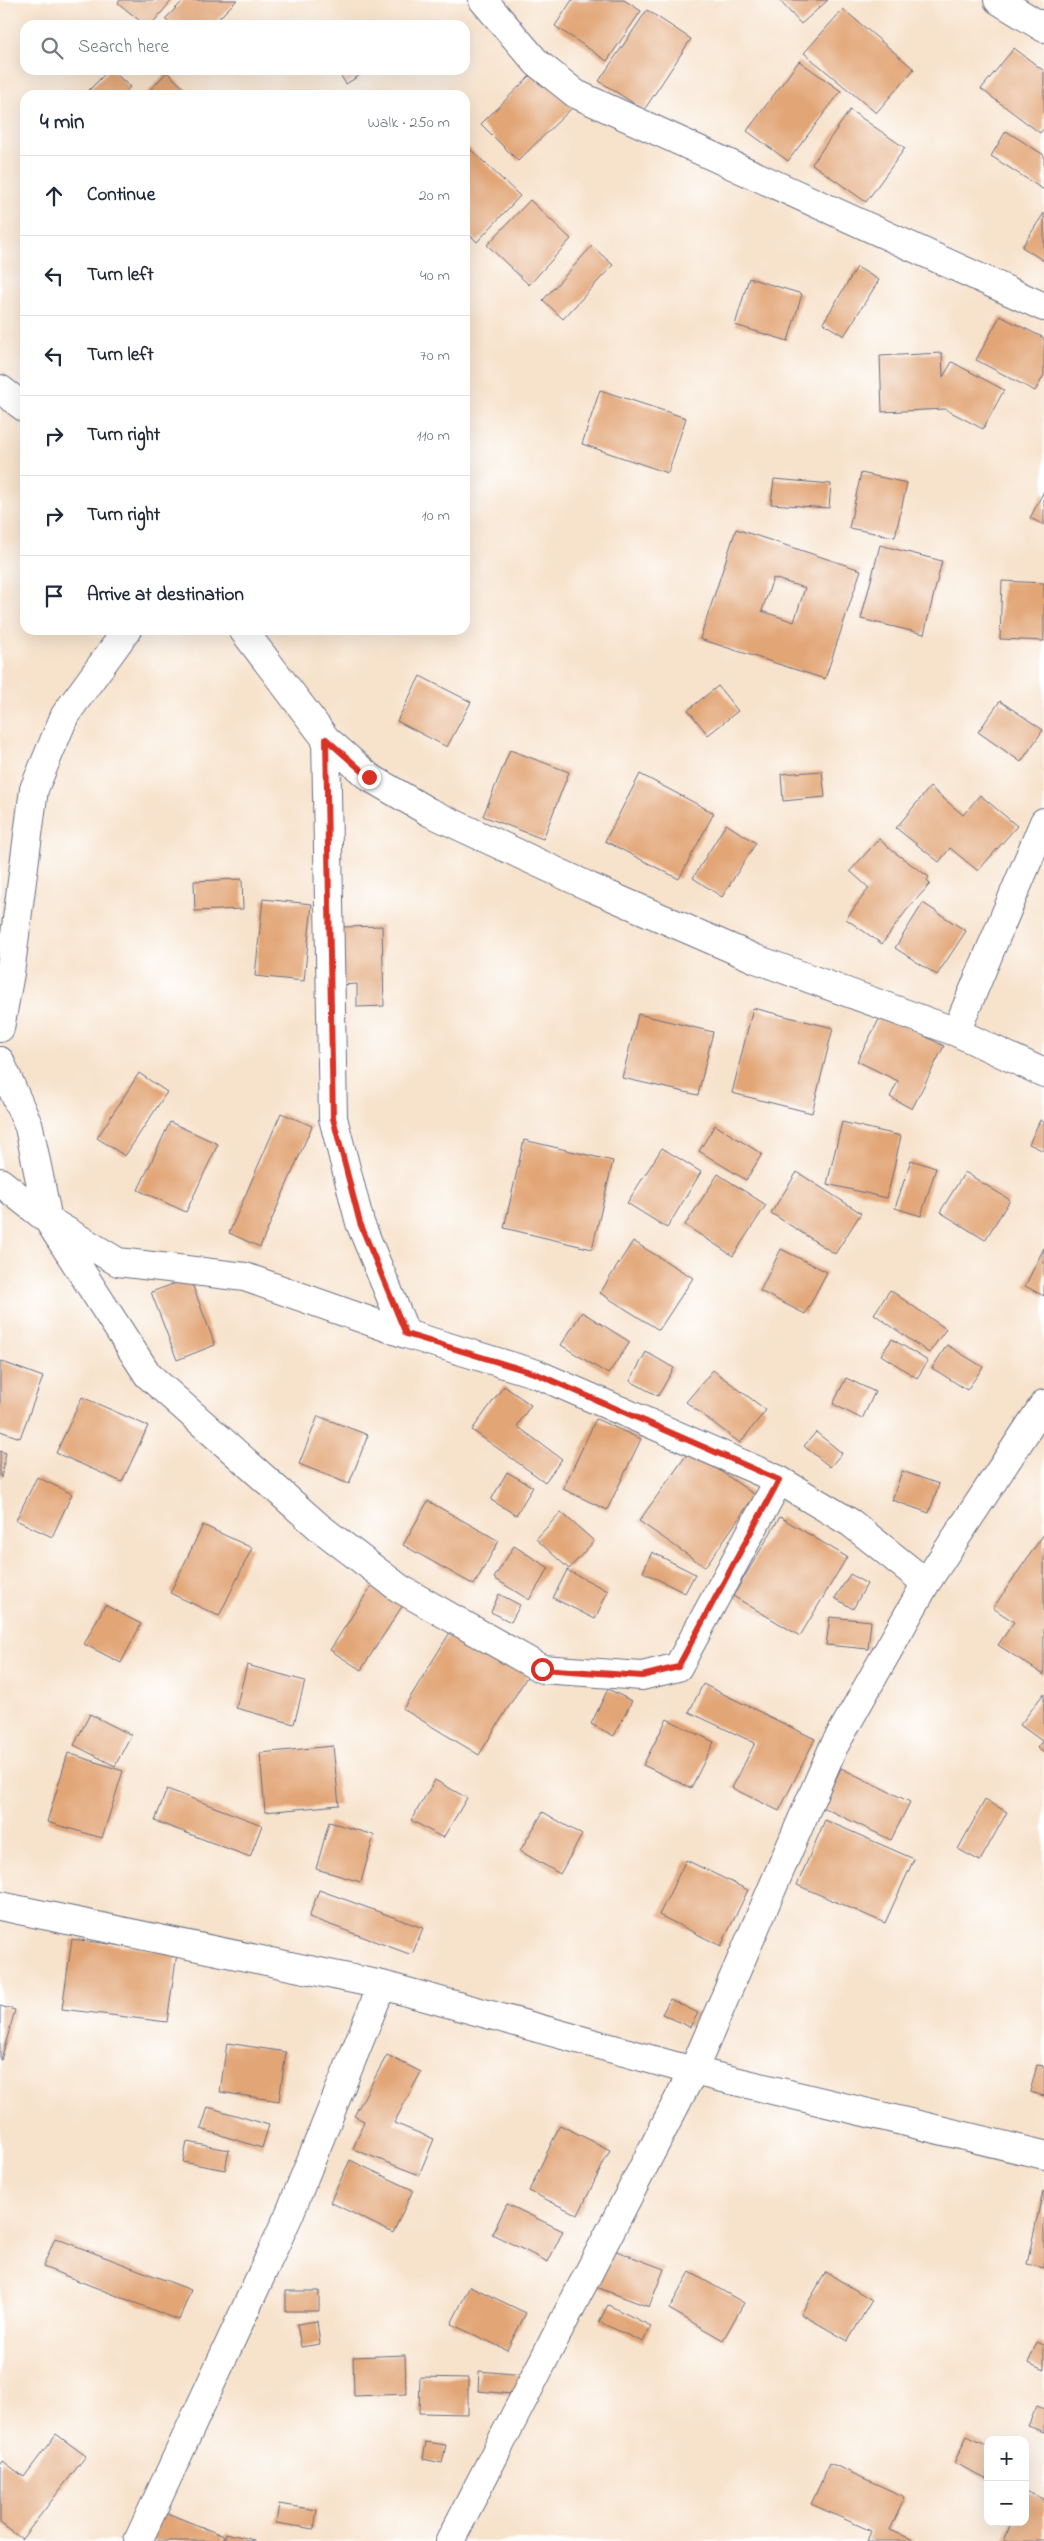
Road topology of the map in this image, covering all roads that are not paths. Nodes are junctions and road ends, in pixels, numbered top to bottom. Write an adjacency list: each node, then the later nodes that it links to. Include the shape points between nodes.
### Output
1 (483, 0): 4 (street, via 537,62 576,94)
2 (998, 0): 3 (street)
3 (1044, 28)
4 (1044, 307)
5 (0, 389): 6 (street)
6 (20, 404)
7 (124, 635): 11 (street, via 64,715 34,789)
8 (248, 635): 9 (street)
9 (326, 739): 13 (street, via 369,777 429,812 590,887 756,959); 18 (street, via 333,1118 360,1223)
10 (1044, 822): 13 (street)
11 (5, 966): 12 (street)
12 (0, 1028)
13 (956, 1032): 15 (street)
14 (0, 1061): 17 (street, via 29,1127)
15 (1044, 1073)
16 (0, 1182): 17 (street)
17 (48, 1220): 18 (street, via 118,1262 245,1277); 20 (street, via 148,1375 318,1527 399,1588 542,1669 642,1676 678,1667)
18 (406, 1334): 20 (street, via 537,1374)
19 (1044, 1404): 21 (street)
20 (779, 1480): 21 (street, via 851,1523)
21 (926, 1583): 24 (street, via 833,1748)
22 (0, 1906): 23 (street)
23 (382, 1985): 24 (street); 26 (street, via 289,2215)
24 (693, 2071): 25 (street); 27 (street)
25 (1044, 2155)
26 (138, 2541)
27 (450, 2541)

